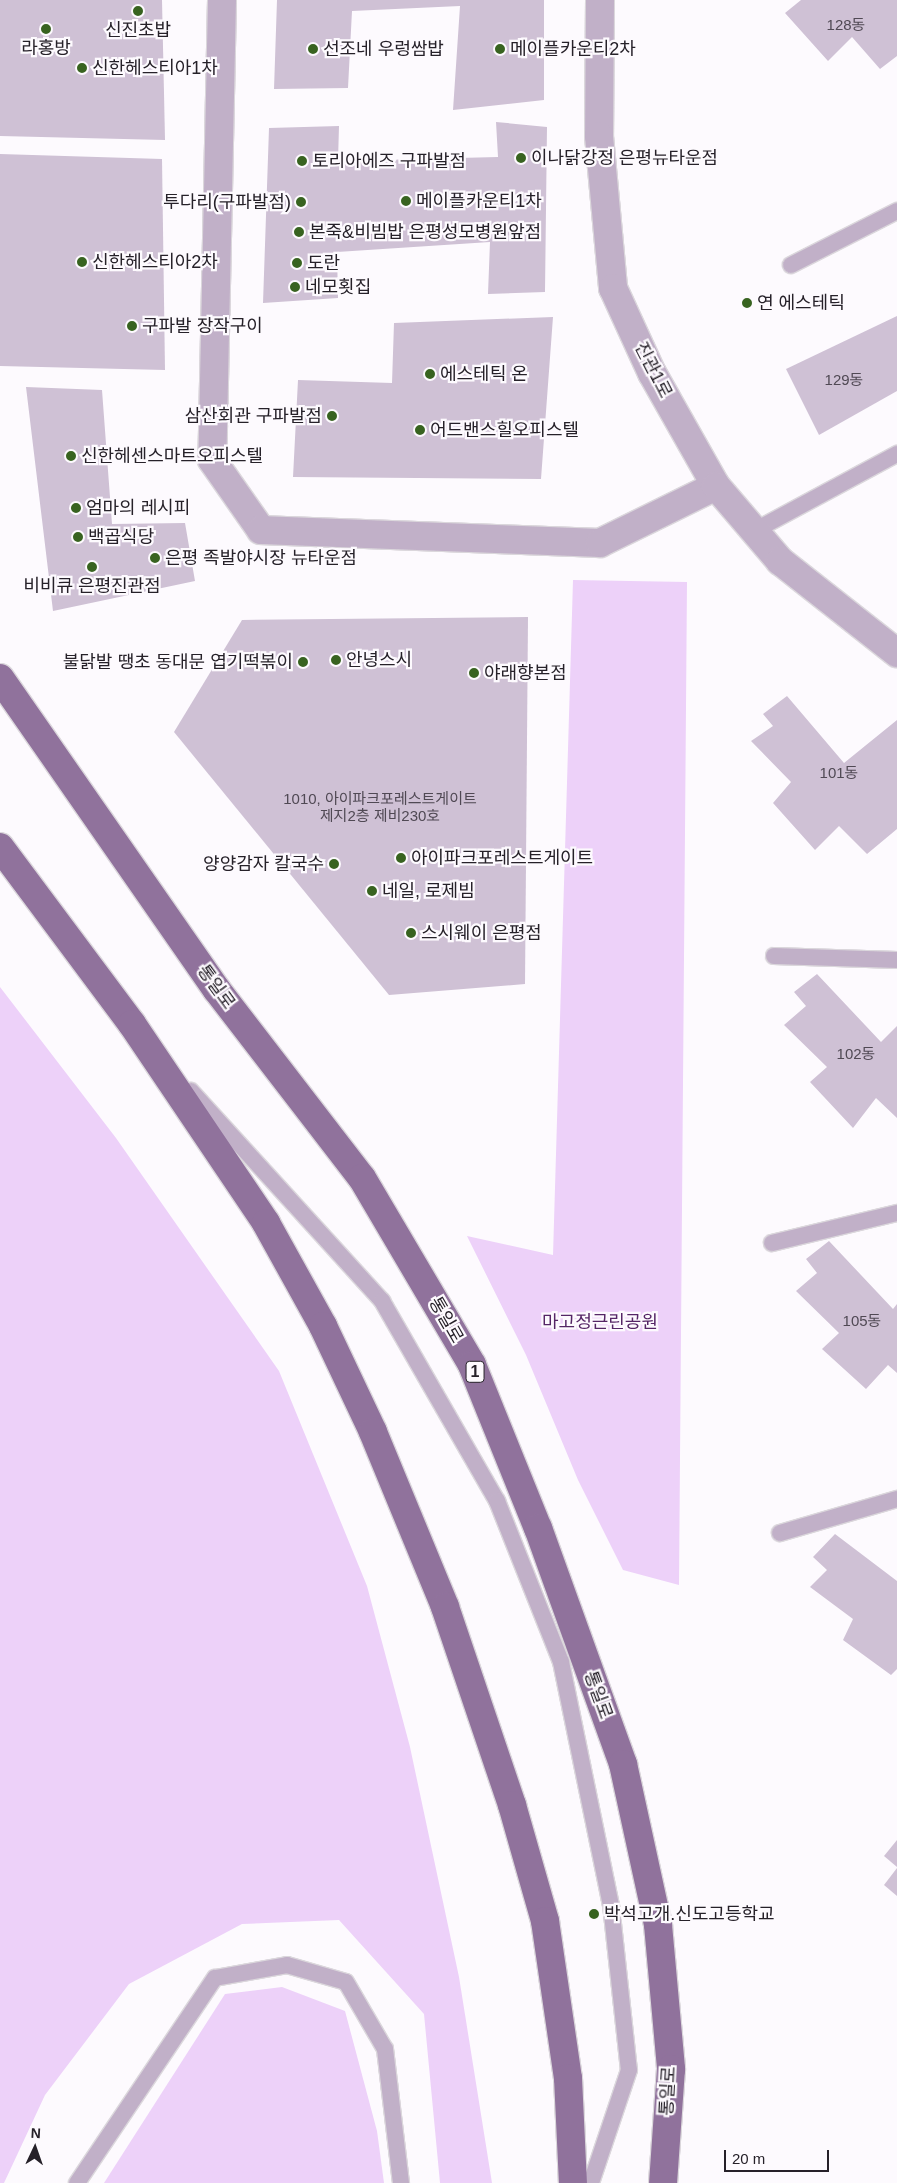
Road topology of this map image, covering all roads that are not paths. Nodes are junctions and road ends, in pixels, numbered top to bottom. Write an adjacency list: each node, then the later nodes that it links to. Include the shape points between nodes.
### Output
1 (222, 0): 6 (street, via 212,460 261,530 600,542)
2 (600, 0): 6 (street, 진관1로, via 599,136 613,288 652,373)
3 (897, 211): 4 (lane)
4 (791, 266)
5 (897, 454): 7 (lane)
6 (716, 486): 7 (street, 진관1로)
7 (752, 532): 8 (street, 진관1로, via 780,561)
8 (897, 653)
9 (0, 678): 22 (main road, 통일로 / 1, via 217,990 362,1178 472,1365 538,1528 623,1764 658,1925 671,2069)
10 (0, 846): 13 (main road)
11 (774, 956): 12 (lane)
12 (897, 960)
13 (132, 1024): 20 (main road, via 266,1223 323,1326 373,1432 445,1607 512,1805 545,1920 568,2078); 21 (lane, via 382,1301 497,1501 561,1662 611,1905 629,2070)
14 (897, 1213): 15 (lane)
15 (772, 1243)
16 (897, 1499): 17 (lane)
17 (780, 1533)
18 (77, 2183): 19 (lane, via 215,1978 288,1965 346,1982 385,2049)
19 (401, 2183)
20 (574, 2183)
21 (591, 2183)
22 (663, 2183)

